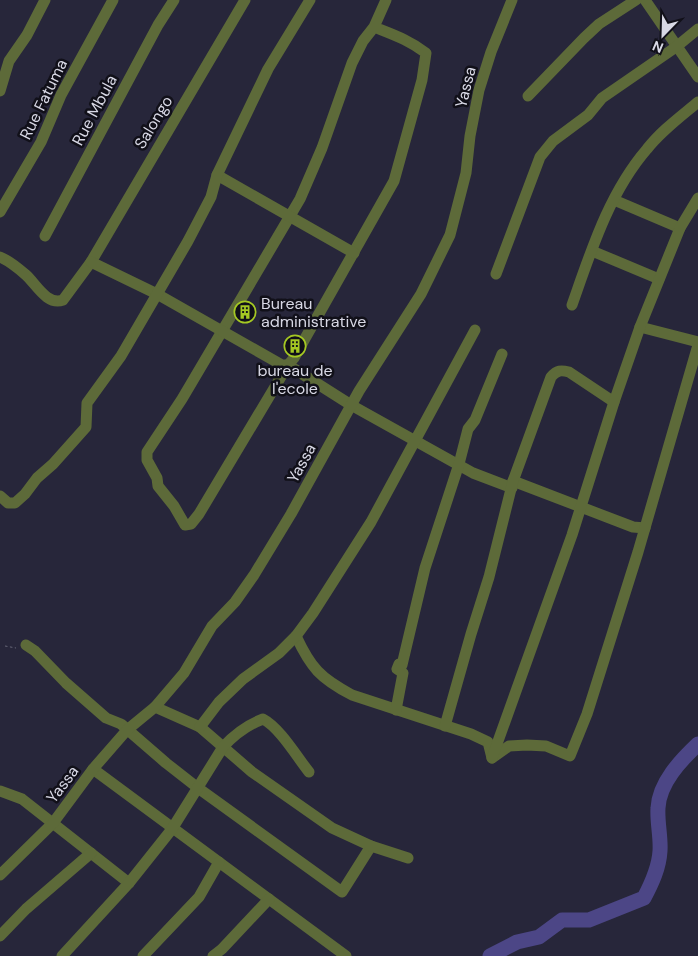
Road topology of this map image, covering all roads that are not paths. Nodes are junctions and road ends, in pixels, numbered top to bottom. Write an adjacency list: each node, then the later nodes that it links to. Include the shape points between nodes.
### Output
1 (45, 0): 14 (street, via 10,62)
2 (113, 0): 20 (street, Rue Fatuma, via 61,95 41,142)
3 (174, 0): 23 (street, Rue Mbula)
4 (245, 0): 27 (street, Salongo)
5 (310, 0): 17 (street, via 268,69)
6 (386, 0): 10 (street)
7 (512, 0): 39 (street, Yassa, via 479,90 466,173 450,234 421,294)
8 (636, 0): 15 (street, via 599,24)
9 (649, 2): 12 (street)
10 (374, 27): 21 (street, via 363,40 352,63 311,176); 25 (street, via 416,45 426,53 394,181)
11 (698, 29): 12 (street)
12 (676, 48): 13 (street); 28 (street, via 602,98 588,115 553,141 540,157)
13 (698, 77)
14 (0, 91)
15 (528, 96)
16 (698, 102): 19 (street, via 647,148)
17 (217, 175): 21 (street); 30 (street, via 211,198)
18 (698, 198): 22 (street)
19 (614, 200): 22 (street); 24 (street)
20 (0, 212)
21 (290, 216): 25 (street); 33 (street)
22 (680, 228): 29 (street)
23 (45, 236)
24 (592, 251): 29 (street); 31 (street)
25 (354, 253): 37 (street)
26 (0, 257): 27 (street, Salongo, via 22,271 40,292 59,302)
27 (91, 262): 30 (street)
28 (496, 274)
29 (658, 279): 32 (street)
30 (158, 294): 33 (street); 43 (street, via 121,356 87,403 86,427 16,504 8,503)
31 (572, 305)
32 (640, 327): 35 (street); 38 (street)
33 (222, 330): 37 (street, via 282,365); 37 (street, via 146,456 158,486 185,525 191,524 199,514)
34 (475, 330): 40 (street)
35 (698, 344): 45 (street)
36 (502, 354): 41 (street, via 475,420 468,428)
37 (288, 365): 39 (street)
38 (614, 402): 42 (street, via 569,372 556,372 551,377); 44 (street)
39 (351, 405): 40 (street); 48 (street, Yassa, via 254,575 212,626 184,673)
40 (415, 440): 41 (street); 46 (street, via 371,522)
41 (460, 464): 42 (street, via 473,473); 49 (street, via 425,568 402,665 396,669 403,672)
42 (513, 485): 44 (street); 50 (street, via 490,577)
43 (0, 496)
44 (581, 507): 45 (street, via 633,527); 54 (street)
45 (644, 528): 54 (street, via 588,714 572,753 570,756 546,746 509,746)
46 (296, 636): 49 (street, via 306,658 320,675 352,695); 51 (street, via 243,678)
47 (26, 645): 52 (street, via 106,718)
48 (155, 707): 51 (street); 52 (street, Yassa)
49 (396, 710): 50 (street)
50 (445, 726): 54 (street, via 488,742)
51 (200, 727): 53 (street)
52 (128, 730): 55 (street, Yassa); 57 (street)
53 (223, 747): 56 (street, via 233,736 263,719); 57 (street); 61 (street, via 252,772 332,828)
54 (492, 758)
55 (93, 769): 59 (street, Yassa); 60 (street)
56 (309, 772)
57 (198, 788): 60 (street); 61 (street, via 342,892)
58 (0, 790): 59 (street, via 22,799)
59 (53, 823): 62 (street); 65 (street, Yassa)
60 (172, 829): 64 (street); 66 (street)
61 (371, 846): 63 (street)
62 (91, 853): 66 (street); 68 (street)
63 (408, 858)
64 (219, 862): 67 (street); 71 (street, via 199,898)
65 (0, 875)
66 (129, 883): 70 (street)
67 (269, 899): 69 (street); 73 (street)
68 (0, 936)
69 (226, 952): 72 (street)
70 (62, 956)
71 (143, 956)
72 (213, 956)
73 (346, 956)

